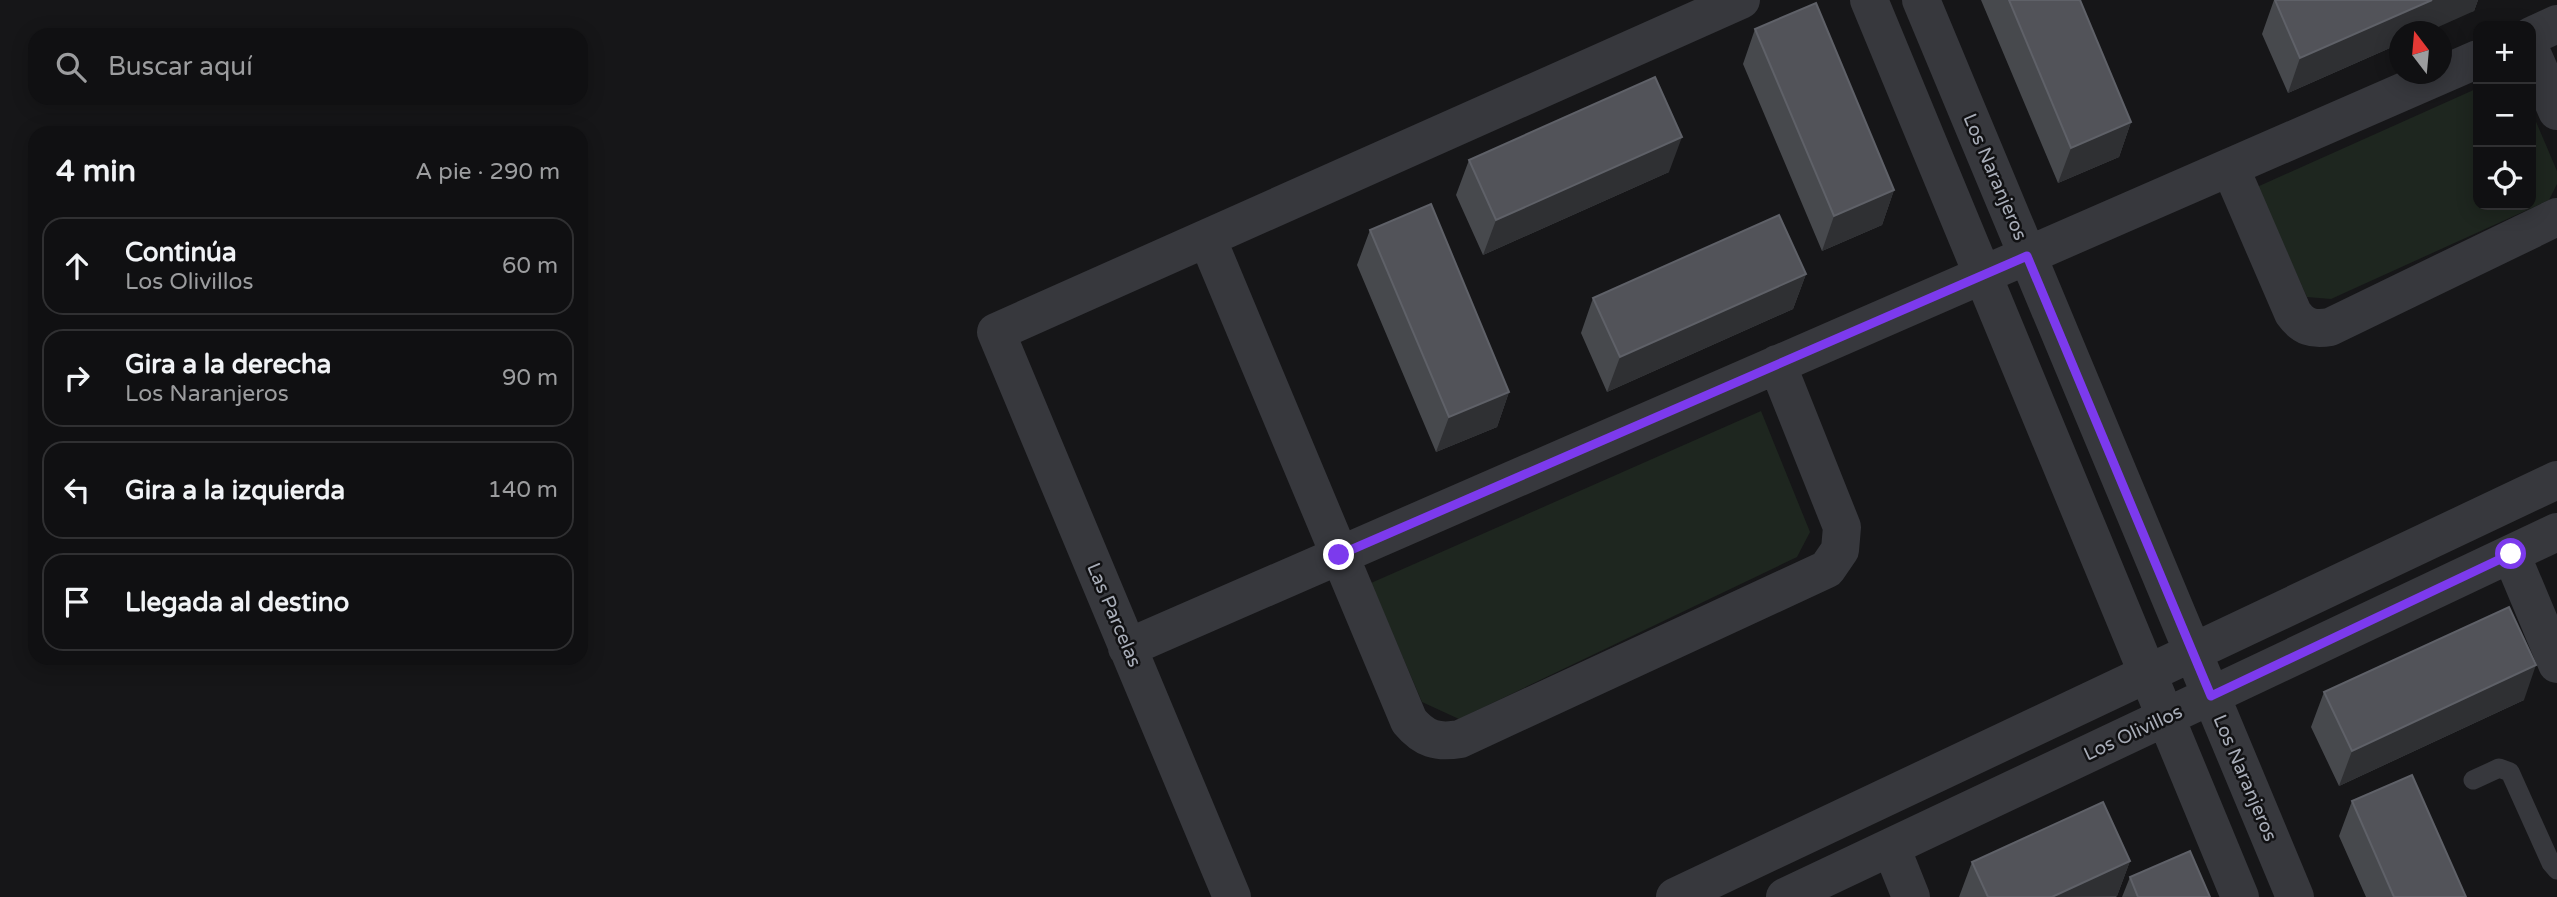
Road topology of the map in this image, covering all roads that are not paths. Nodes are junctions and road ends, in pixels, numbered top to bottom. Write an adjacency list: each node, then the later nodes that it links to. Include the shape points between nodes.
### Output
1 (1741, 0): 11 (street)
2 (1869, 0): 13 (street)
3 (1921, 0): 12 (street, Los Naranjeros)
4 (2557, 24): 5 (street)
5 (2536, 34)
6 (2473, 61): 9 (street)
7 (2536, 63): 8 (street)
8 (2557, 111)
9 (2230, 167): 10 (street, via 2293,313 2307,327 2318,329); 12 (street)
10 (2557, 218)
11 (1206, 238): 18 (street); 19 (street, Las Parcelas, via 996,332)
12 (2027, 256): 13 (street); 20 (street, Los Naranjeros)
13 (1982, 275): 14 (street); 22 (street)
14 (1777, 364): 18 (street); 18 (street, via 1842,527 1835,561 1817,576 1460,739 1430,740 1409,721)
15 (2557, 480): 20 (street)
16 (2557, 532): 17 (street, Los Olivillos)
17 (2511, 554): 21 (street); 23 (street, Los Olivillos)
18 (1339, 555): 19 (street)
19 (1127, 648): 28 (street, Las Parcelas)
20 (2193, 652): 22 (street); 23 (street, Los Naranjeros)
21 (2557, 664)
22 (2147, 674): 24 (street); 29 (street)
23 (2211, 696): 24 (street, Los Olivillos); 33 (street, Los Naranjeros)
24 (2165, 718): 26 (street, Los Olivillos); 32 (street)
25 (2473, 780): 27 (lane, via 2500,768 2510,772)
26 (1891, 847): 30 (street, Los Olivillos); 31 (street)
27 (2557, 870)
28 (1231, 897)
29 (1675, 897)
30 (1785, 897)
31 (1911, 897)
32 (2240, 897)
33 (2295, 897)

